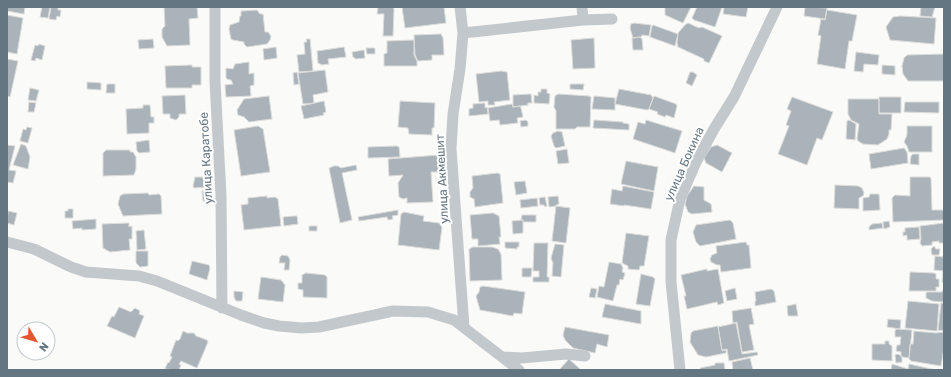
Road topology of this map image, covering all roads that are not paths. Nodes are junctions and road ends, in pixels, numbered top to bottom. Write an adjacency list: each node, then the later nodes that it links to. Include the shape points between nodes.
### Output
1 (215, 7): 9 (street, улица Каратобе)
2 (460, 7): 7 (street, улица Акмешит)
3 (582, 7): 6 (street)
4 (777, 7): 14 (street, улица Бокина, via 734,97 696,162 680,199 671,240 671,282)
5 (612, 19): 6 (street)
6 (583, 20): 7 (street)
7 (463, 33): 10 (street, улица Акмешит, via 451,149)
8 (7, 242): 9 (street, via 34,249 86,272 139,276 157,281)
9 (222, 308): 10 (street, via 264,323 302,328 319,327 393,311 428,312 454,320)
10 (464, 327): 12 (street)
11 (585, 356): 12 (street, via 566,354)
12 (503, 358): 13 (street)
13 (519, 370)
14 (680, 370)

